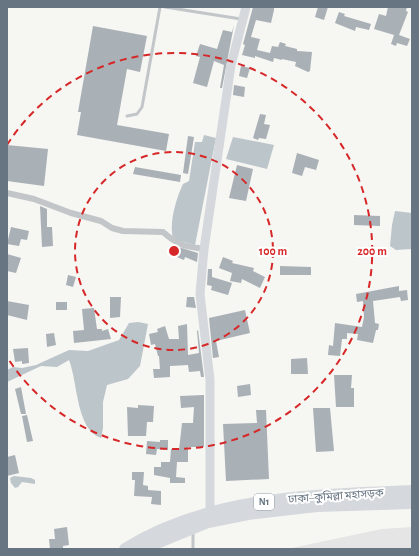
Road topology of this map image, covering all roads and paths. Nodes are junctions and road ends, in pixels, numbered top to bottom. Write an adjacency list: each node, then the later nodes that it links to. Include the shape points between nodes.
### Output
1 (160, 7): 5 (lane, via 142,107 137,114)
2 (165, 7): 4 (lane)
3 (246, 7): 4 (street)
4 (242, 19): 7 (street, via 231,65)
5 (127, 116)
6 (7, 193): 7 (street, via 102,221 112,228 123,231 163,232 172,241 183,246)
7 (204, 249): 10 (street, via 200,294 210,380)
8 (412, 491): 10 (highway, ঢাকা–কুমিল্লা মহাসড়ক / N1, via 330,494 258,503)
9 (412, 503): 10 (highway, ঢাকা–কুমিল্লা মহাসড়ক / N1, via 317,506)
10 (207, 516): 11 (highway, ঢাকা–কুমিল্লা মহাসড়ক / N1); 12 (highway, ঢাকা–কুমিল্লা মহাসড়ক / N1, via 142,538)
11 (192, 528): 13 (highway, ঢাকা–কুমিল্লা মহাসড়ক / N1); 14 (lane)
12 (125, 549)
13 (142, 549)
14 (193, 549)

